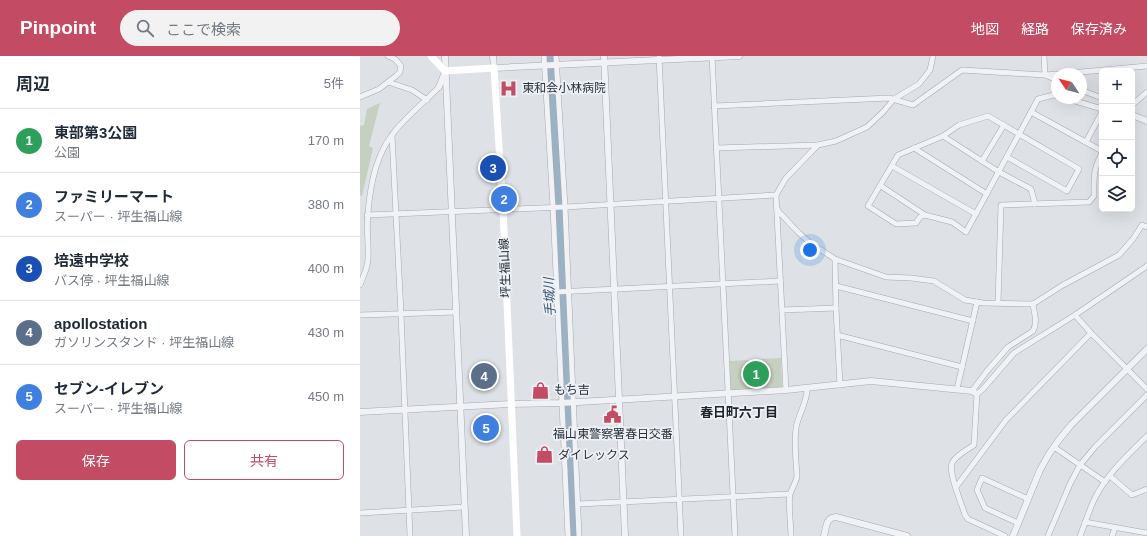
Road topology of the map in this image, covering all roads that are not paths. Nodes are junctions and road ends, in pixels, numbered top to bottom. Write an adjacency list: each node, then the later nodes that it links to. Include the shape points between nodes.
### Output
1 (388, 56): 23 (street, via 401,66 400,72)
2 (431, 56): 18 (main road)
3 (445, 56): 18 (street)
4 (493, 56): 17 (street)
5 (544, 56): 14 (street)
6 (556, 56): 15 (street)
7 (604, 56): 13 (street)
8 (739, 56): 11 (street)
9 (933, 56): 30 (street, via 930,70 920,84)
10 (1044, 56): 20 (street)
11 (712, 57): 12 (street); 34 (street)
12 (659, 58): 13 (street); 58 (street)
13 (605, 63): 15 (street); 59 (street)
14 (545, 66): 15 (street); 17 (street); 61 (street)
15 (555, 66): 62 (street)
16 (1147, 66): 19 (street)
17 (494, 68): 18 (main road); 64 (main road, 坪生福山線)
18 (446, 71): 24 (street); 65 (street)
19 (1087, 71)
20 (1045, 75): 21 (street); 22 (street); 30 (street, via 962,70 913,105)
21 (1051, 75)
22 (1051, 78)
23 (388, 82): 28 (street); 31 (street, via 412,90)
24 (439, 86): 31 (street)
25 (1087, 92): 29 (street)
26 (1147, 92): 33 (street)
27 (1051, 96): 36 (street, via 1038,99)
28 (360, 97)
29 (1099, 97)
30 (894, 99): 34 (street, via 865,98); 45 (street, via 867,127 836,141)
31 (427, 100): 42 (street)
32 (1082, 104): 35 (street)
33 (1133, 104)
34 (714, 106): 46 (street)
35 (1099, 110)
36 (1031, 112): 41 (street); 44 (street)
37 (1135, 116): 39 (street)
38 (1099, 117): 44 (street)
39 (1147, 121)
40 (1004, 125): 41 (street); 43 (street, via 988,116 959,125); 51 (street)
41 (1019, 134): 49 (street); 49 (street, via 1079,169 1067,191)
42 (392, 135): 66 (street); 68 (street, via 382,150 376,168)
43 (942, 136): 47 (street); 51 (street)
44 (1086, 142): 48 (street)
45 (818, 144): 46 (street); 56 (street, via 786,178)
46 (716, 148): 57 (street)
47 (914, 148): 52 (street, via 898,155); 55 (street)
48 (1099, 150)
49 (1007, 157): 53 (street)
50 (1099, 158): 60 (street, via 1094,175 1094,196 1088,202)
51 (982, 161): 53 (street)
52 (892, 166): 54 (street); 67 (street)
53 (999, 172): 55 (street); 60 (street, via 1031,189)
54 (881, 186): 69 (street); 69 (street, via 868,206 896,224 916,224 920,217)
55 (987, 194): 67 (street)
56 (776, 195): 57 (street); 63 (street)
57 (718, 198): 58 (street); 75 (street)
58 (665, 201): 59 (street); 78 (street)
59 (611, 204): 62 (street); 79 (street)
60 (1035, 204): 83 (street, via 1001,205)
61 (554, 207): 62 (street); 64 (street); 81 (street)
62 (563, 207): 80 (street)
63 (777, 208): 71 (street, via 798,233); 74 (street)
64 (503, 209): 65 (street); 109 (main road, 坪生福山線)
65 (451, 212): 66 (street); 87 (street)
66 (396, 214): 68 (street); 88 (street)
67 (976, 214): 69 (street, via 966,232 952,222)
68 (367, 215): 73 (street, via 368,260)
69 (925, 215)
70 (1147, 227): 84 (street, via 1142,225 1119,255)
71 (835, 259): 77 (street); 82 (street, via 886,277 934,281 965,300)
72 (1146, 267): 90 (street)
73 (361, 278): 76 (street)
74 (780, 281): 75 (street); 86 (street)
75 (723, 284): 78 (street); 103 (street)
76 (360, 285)
77 (836, 286): 85 (street); 91 (street)
78 (669, 287): 79 (street); 105 (street)
79 (615, 289): 80 (street); 106 (street)
80 (567, 291): 81 (street); 108 (street)
81 (557, 292): 107 (street)
82 (977, 302): 83 (street); 91 (street)
83 (998, 303): 84 (street)
84 (1033, 304): 102 (street, via 1036,321 1033,330 1008,347 987,371)
85 (836, 308): 86 (street); 93 (street)
86 (782, 310): 101 (street)
87 (456, 312): 88 (street); 110 (street)
88 (401, 314): 89 (street); 111 (street)
89 (360, 315)
90 (1074, 315): 92 (street); 102 (street, via 1014,353 983,390)
91 (973, 321): 95 (street)
92 (1091, 333): 96 (street); 118 (street, via 1006,420)
93 (837, 335): 95 (street); 97 (street)
94 (1147, 349): 96 (street)
95 (962, 367): 99 (street)
96 (1127, 369): 100 (street); 114 (street, via 1071,425)
97 (840, 384): 98 (street); 99 (street, via 871,381)
98 (807, 389): 101 (street); 120 (street, via 796,429 797,476)
99 (956, 389): 102 (street)
100 (1147, 389)
101 (786, 390): 103 (street)
102 (975, 392): 118 (street, via 974,445 953,463 951,474)
103 (728, 394): 105 (street); 121 (street)
104 (1147, 395): 115 (street)
105 (674, 396): 106 (street); 122 (street)
106 (619, 400): 108 (street); 124 (street)
107 (562, 403): 108 (street); 109 (street); 136 (street)
108 (572, 403): 125 (street)
109 (511, 404): 110 (street); 135 (main road, 坪生福山線)
110 (459, 406): 111 (street); 126 (street)
111 (405, 409): 112 (street); 127 (street)
112 (360, 412)
113 (1147, 436): 116 (street)
114 (1054, 447): 115 (street); 123 (street, via 1040,470)
115 (1080, 465): 117 (street); 146 (street)
116 (1110, 476): 117 (street); 119 (street, via 1132,495)
117 (1105, 482): 129 (street)
118 (956, 487): 144 (street, via 968,519)
119 (1147, 489)
120 (790, 494): 121 (street); 141 (street)
121 (733, 496): 122 (street); 140 (street)
122 (679, 499): 124 (street); 139 (street)
123 (1028, 499): 130 (street); 130 (street, via 982,478 976,490 985,508)
124 (624, 502): 125 (street); 138 (street)
125 (578, 504): 137 (street)
126 (464, 507): 127 (street); 134 (street)
127 (409, 510): 128 (street); 133 (street)
128 (360, 513)
129 (1085, 522): 131 (street); 147 (street)
130 (1018, 523): 145 (street)
131 (1115, 528): 132 (street); 148 (street)
132 (1146, 534)
133 (410, 536)
134 (466, 536)
135 (517, 536)
136 (568, 536)
137 (579, 536)
138 (625, 536)
139 (681, 536)
140 (734, 536)
141 (791, 536)
142 (824, 536): 143 (street, via 831,517)
143 (907, 536)
144 (1005, 536)
145 (1013, 536)
146 (1048, 536)
147 (1080, 536)
148 (1112, 536)

